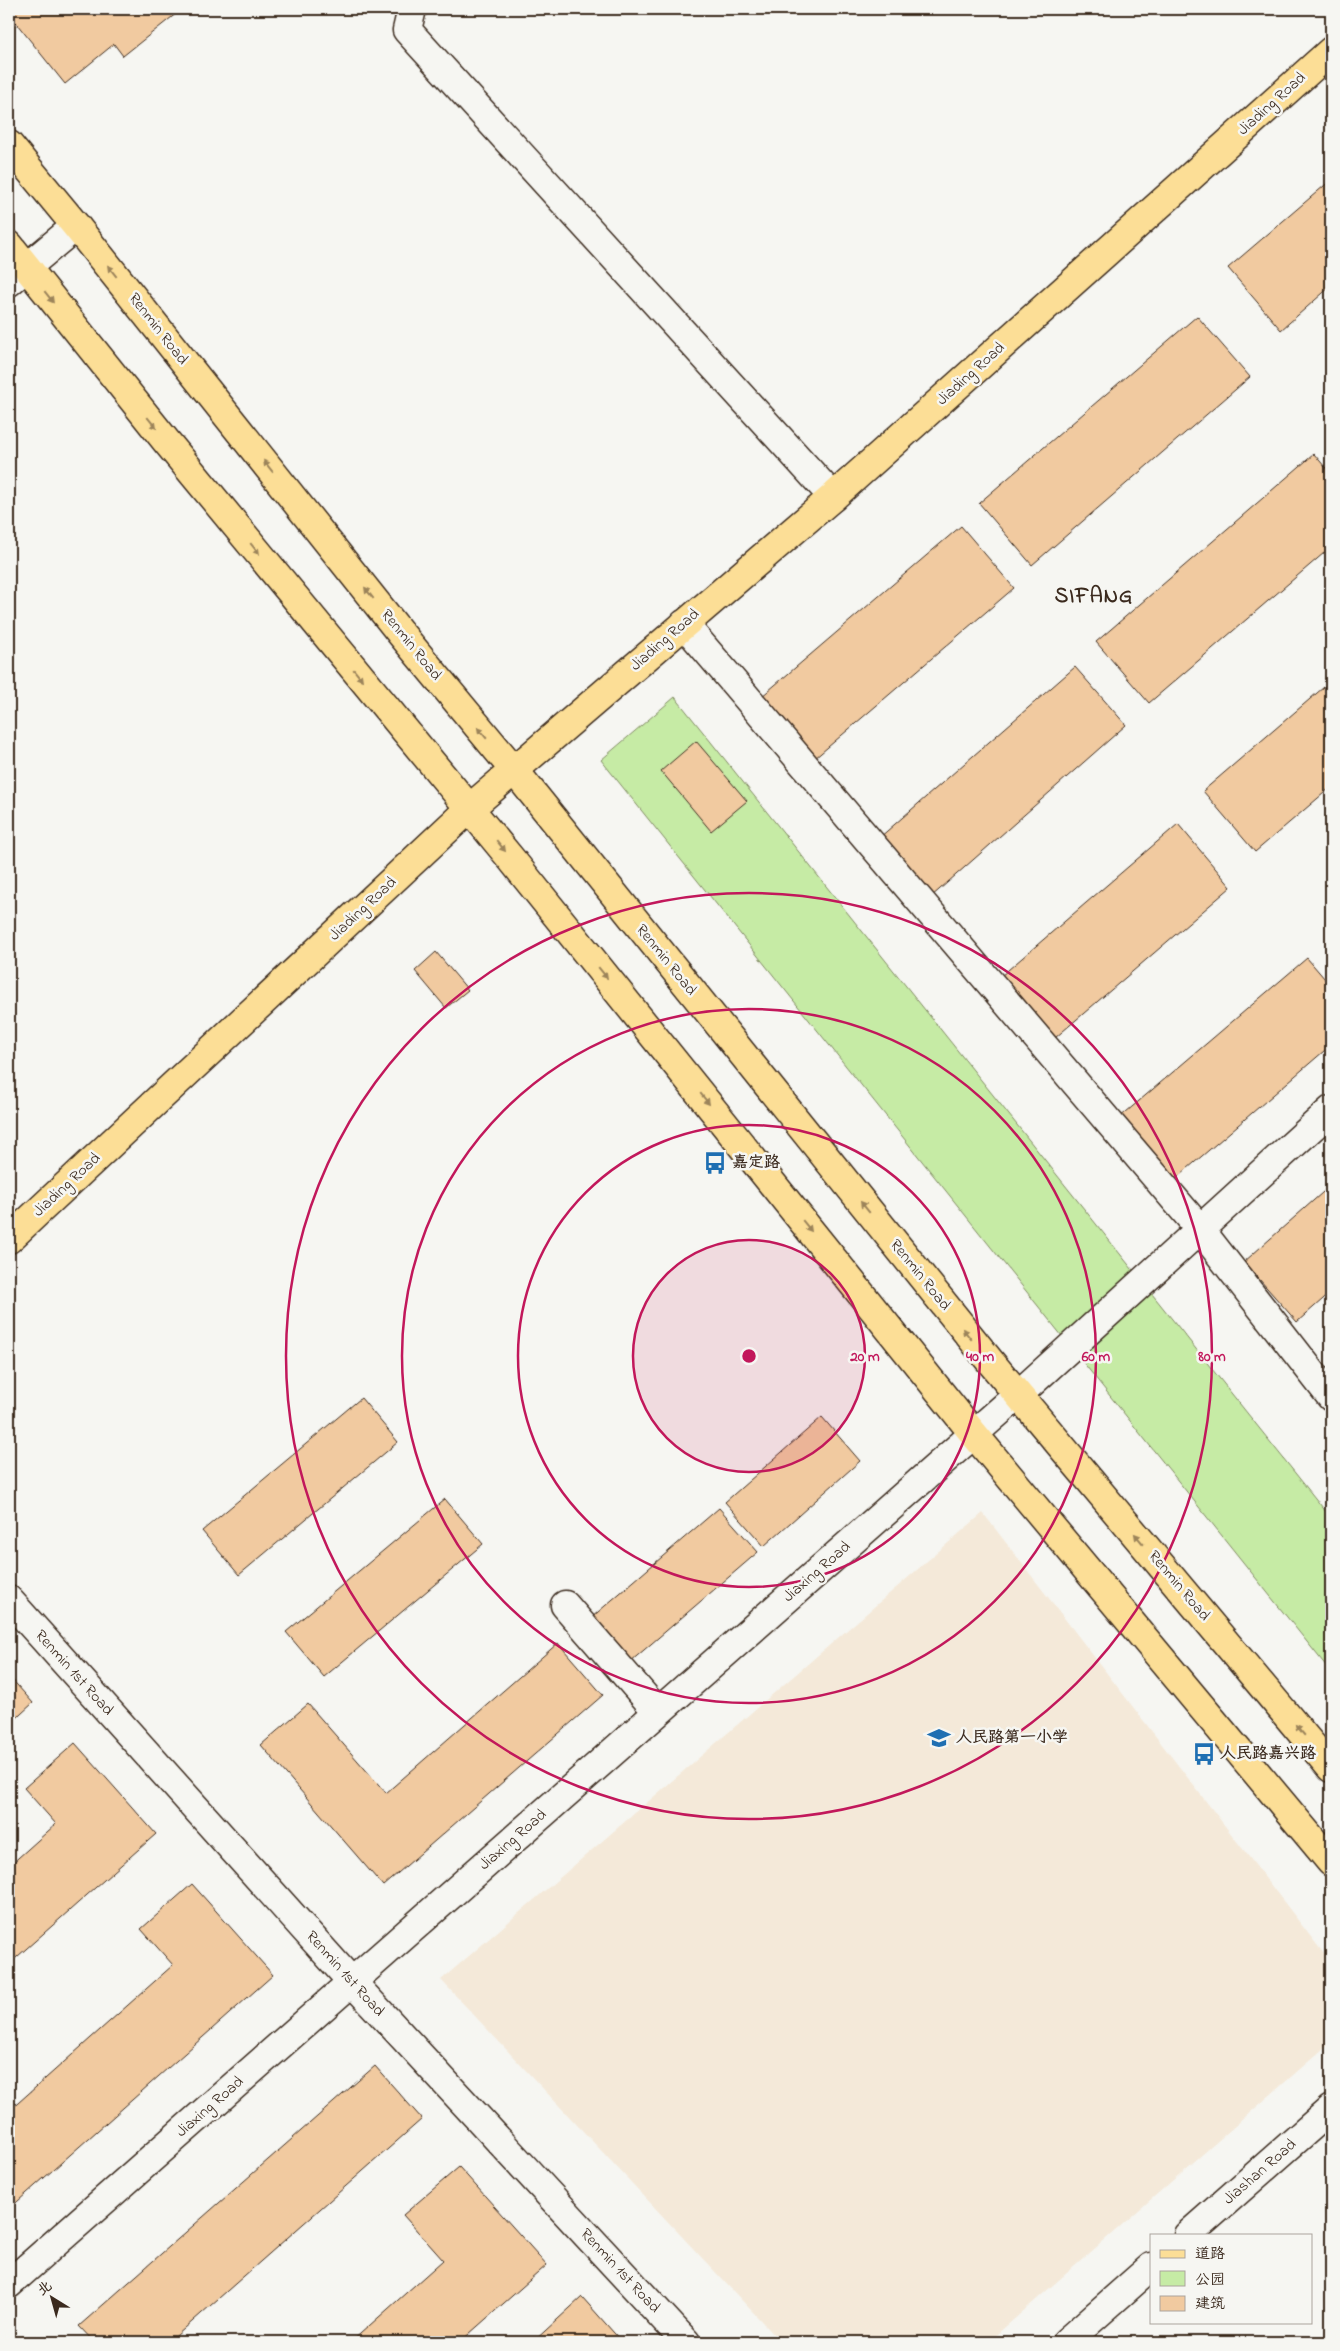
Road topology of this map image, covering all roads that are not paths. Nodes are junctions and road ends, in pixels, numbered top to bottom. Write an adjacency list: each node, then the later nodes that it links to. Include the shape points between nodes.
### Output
1 (412, 9): 7 (street, via 407,30)
2 (1331, 51): 7 (main road, Jiading Road)
3 (9, 145): 4 (main road, Renmin Road)
4 (76, 226): 6 (street); 9 (main road, Renmin Road, one-way to 4, via 396,628)
5 (9, 245): 6 (main road)
6 (18, 274): 10 (main road, one-way to 10, via 173,449)
7 (833, 498): 8 (main road, Jiading Road)
8 (684, 624): 9 (main road, Jiading Road); 12 (street)
9 (514, 770): 10 (main road, Jiading Road); 14 (main road, Renmin Road, one-way to 9)
10 (470, 808): 13 (main road, Jiading Road); 16 (main road, one-way to 16)
11 (1331, 1110): 12 (street, Jiaxing Road)
12 (1200, 1229): 14 (street, Jiaxing Road); 15 (street)
13 (9, 1239)
14 (1018, 1395): 16 (street, Jiaxing Road); 20 (main road, Renmin Road, one-way to 14)
15 (1331, 1398)
16 (973, 1433): 19 (street, Jiaxing Road); 21 (main road)
17 (9, 1600): 22 (street, Renmin 1st Road)
18 (566, 1605): 19 (street)
19 (658, 1712): 22 (street, Jiaxing Road)
20 (1331, 1768)
21 (1331, 1862)
22 (352, 1982): 26 (street, Jiaxing Road); 27 (street, Renmin 1st Road)
23 (1331, 2109): 24 (street, Jiashan Road)
24 (1189, 2234)
25 (1150, 2268): 28 (street)
26 (9, 2284)
27 (686, 2342)
28 (1066, 2342)

